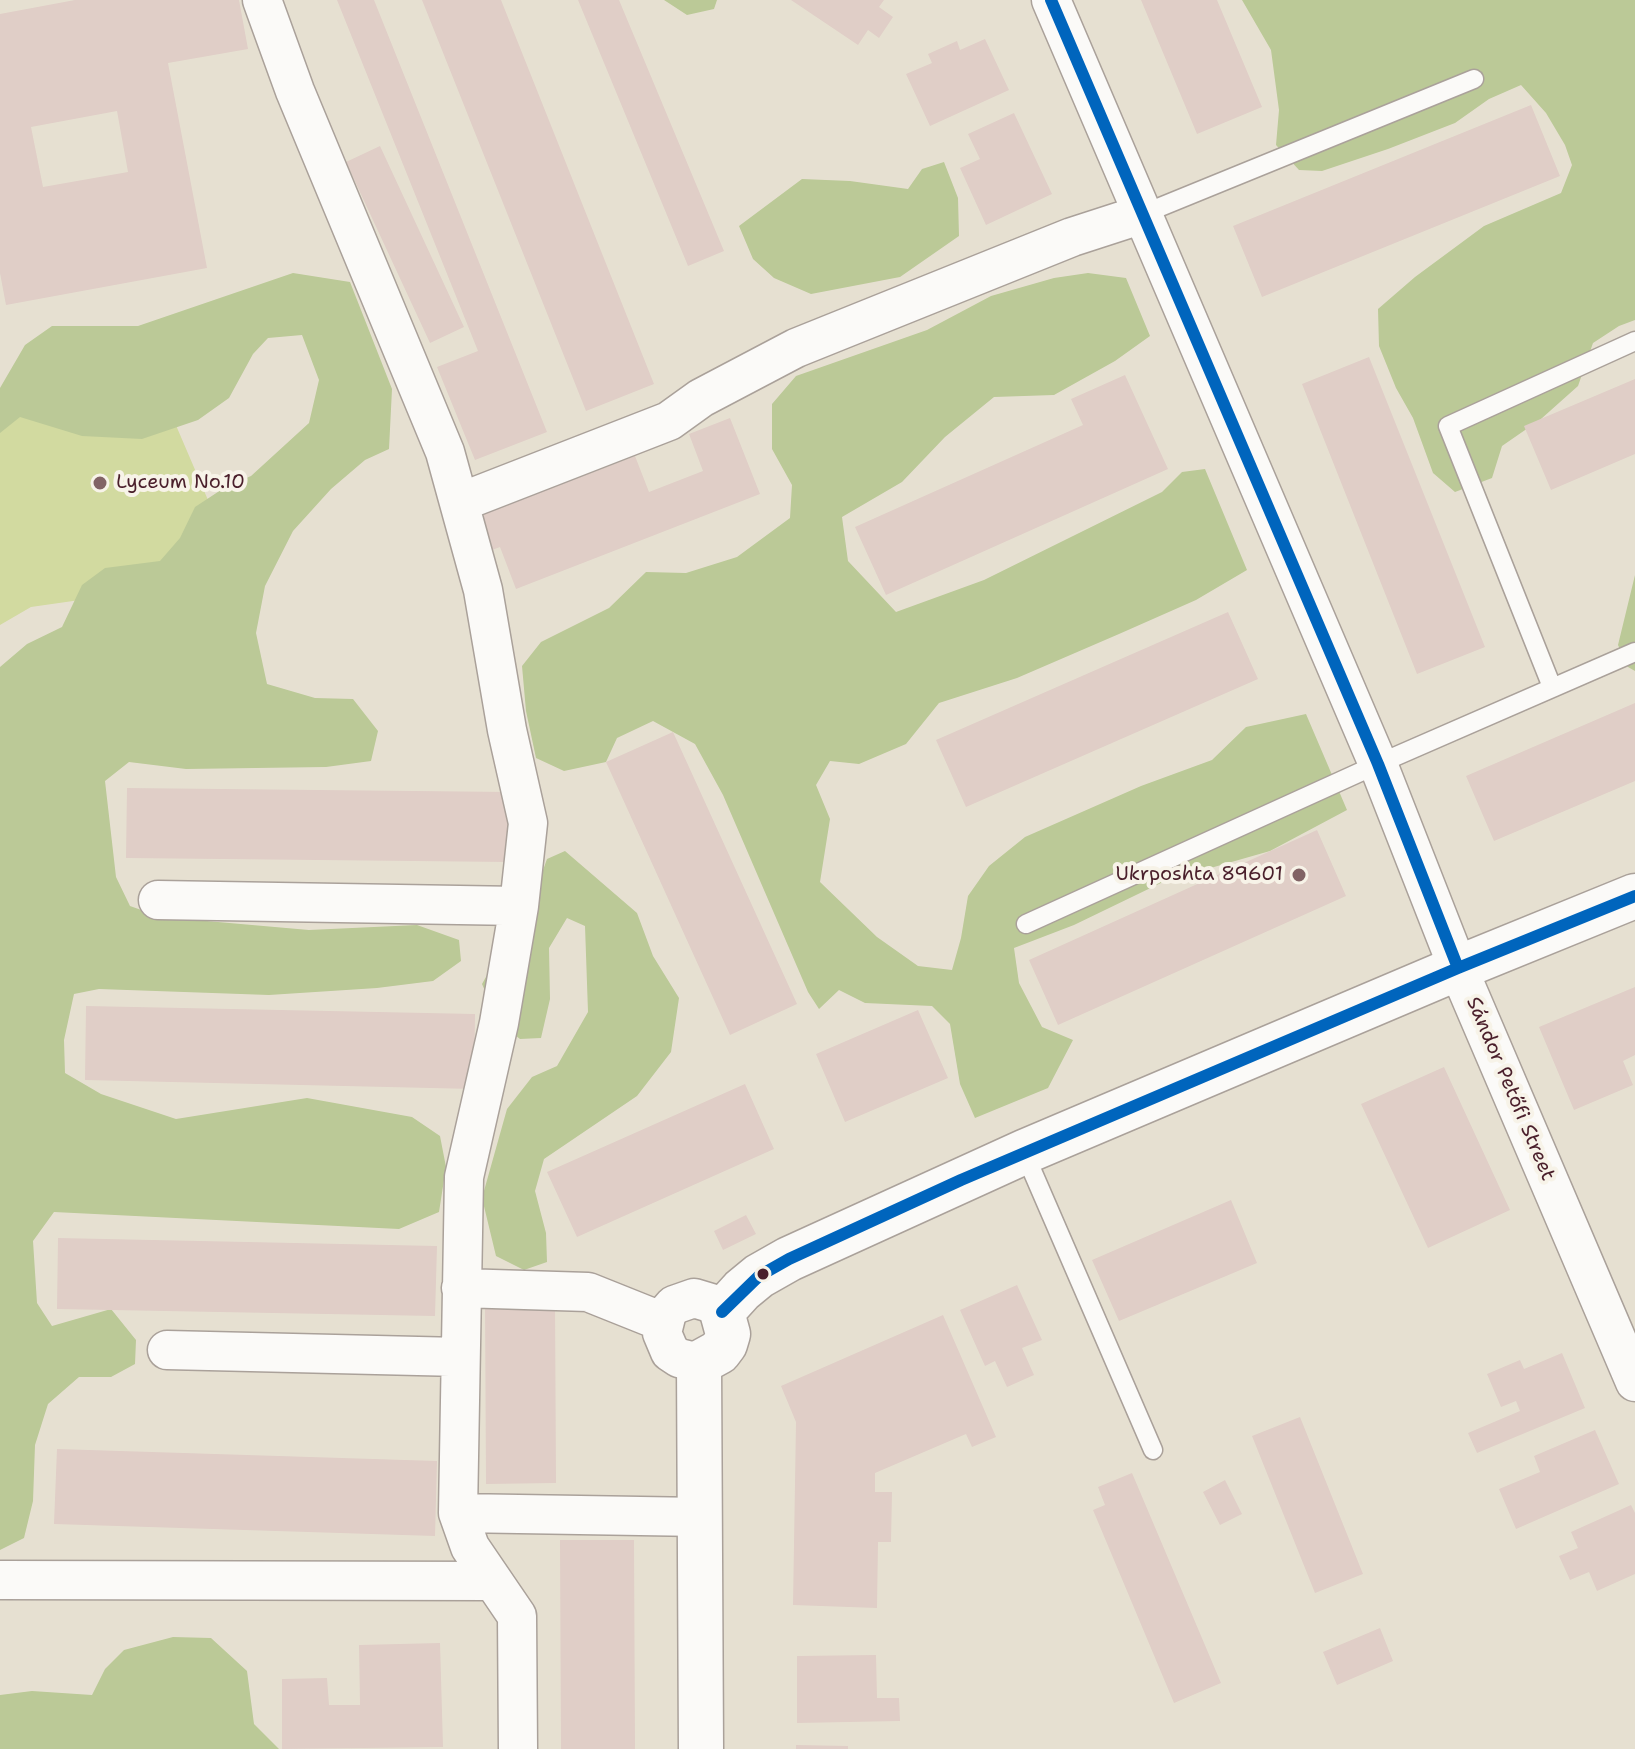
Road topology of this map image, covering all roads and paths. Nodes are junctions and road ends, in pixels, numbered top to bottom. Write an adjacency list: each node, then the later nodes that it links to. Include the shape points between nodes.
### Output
1 (262, 0): 6 (street)
2 (1051, 0): 4 (street, Sándor Petőfi Street)
3 (1474, 79): 4 (lane)
4 (1143, 214): 6 (street, via 1072,237 796,348 669,421); 9 (street, Sándor Petőfi Street)
5 (1635, 341): 8 (lane, via 1448,426)
6 (461, 502): 12 (street, via 528,823)
7 (1635, 652): 8 (lane)
8 (1552, 687): 9 (lane)
9 (1378, 764): 13 (lane); 14 (street, Sándor Petőfi Street)
10 (1635, 896): 14 (street)
11 (158, 900): 12 (street)
12 (519, 906): 16 (street, via 464,1177)
13 (1026, 924)
14 (1458, 968): 15 (street); 22 (street, Sándor Petőfi Street)
15 (1024, 1152): 17 (street, via 789,1259 759,1276); 23 (lane)
16 (461, 1288): 18 (street, via 588,1292); 20 (street)
17 (722, 1312): 18 (street, via 694,1298 674,1305); 21 (street, via 725,1344)
18 (663, 1322): 21 (street, via 670,1352)
19 (167, 1350): 20 (street)
20 (460, 1357): 24 (street)
21 (699, 1363): 25 (street)
22 (1635, 1382)
23 (1153, 1450)
24 (458, 1513): 25 (street); 27 (street, via 470,1547)
25 (701, 1517): 29 (street)
26 (0, 1580): 27 (street)
27 (492, 1581): 28 (street, via 517,1616)
28 (518, 1749)
29 (701, 1749)

